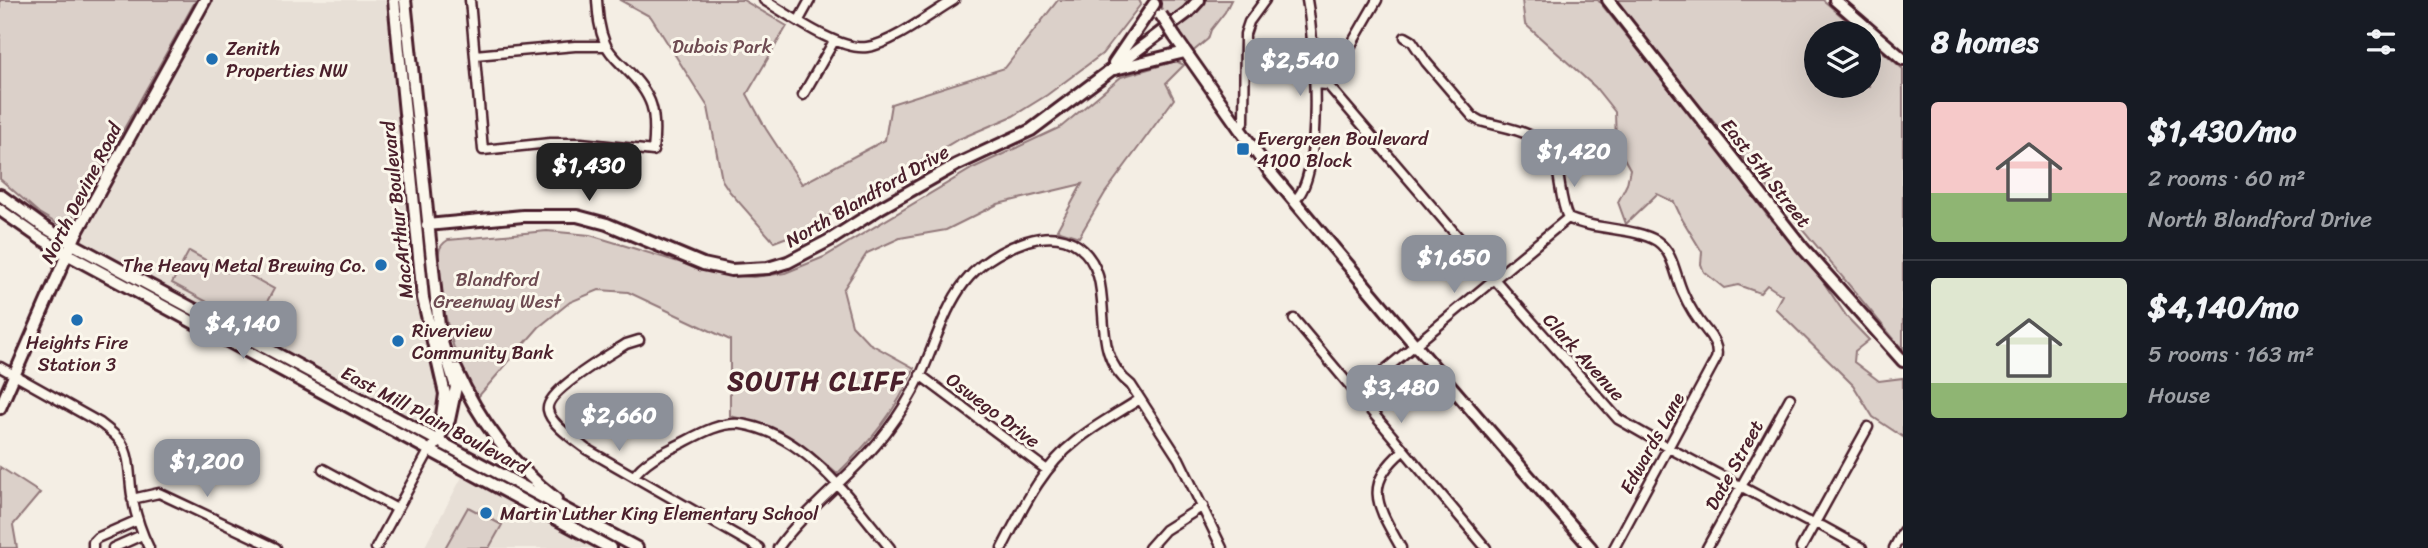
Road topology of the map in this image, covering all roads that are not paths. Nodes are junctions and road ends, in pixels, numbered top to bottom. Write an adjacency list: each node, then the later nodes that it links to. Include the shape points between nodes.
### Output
1 (205, 0): 33 (street, North Devine Road)
2 (394, 0): 52 (street, MacArthur Boulevard, via 423,298 445,394)
3 (405, 0): 32 (street, MacArthur Boulevard)
4 (470, 0): 21 (street)
5 (597, 0): 19 (street)
6 (764, 0): 16 (street)
7 (810, 0): 16 (street)
8 (954, 0): 18 (street, via 883,43 857,48)
9 (1199, 0): 23 (street, North Blandford Drive)
10 (1265, 0): 27 (street, via 1245,34 1244,122)
11 (1307, 0): 24 (street)
12 (1377, 0): 25 (street)
13 (1608, 0): 43 (street, East 5th Street, via 1802,247)
14 (1835, 0): 22 (street)
15 (1152, 2): 20 (street, bridge); 23 (street)
16 (799, 20): 18 (street)
17 (1405, 37): 31 (street, via 1474,117 1526,132 1540,141 1556,165)
18 (834, 40): 26 (street)
19 (605, 46): 21 (street); 21 (street, via 649,96 656,122 653,151 580,143 483,150)
20 (1185, 52): 23 (street); 27 (street)
21 (475, 55)
22 (1903, 59)
23 (1108, 71): 32 (street, North Blandford Drive, via 1031,130 945,171 830,240 768,268 731,270 703,264 577,216)
24 (1315, 84): 25 (street); 29 (street, via 1307,183)
25 (1328, 85): 34 (street, Clark Avenue)
26 (803, 95)
27 (1238, 128): 29 (street)
28 (0, 195): 33 (street, East Mill Plain Boulevard)
29 (1294, 201): 41 (street)
30 (0, 209): 33 (street, East Mill Plain Boulevard, via 40,238)
31 (1568, 218): 34 (street); 53 (street, Edwards Lane, via 1595,228 1649,237 1664,248 1685,298 1713,338 1718,354)
32 (427, 225): 38 (street, MacArthur Boulevard)
33 (69, 248): 35 (street, East Mill Plain Boulevard); 36 (street, East Mill Plain Boulevard); 46 (street, North Devine Road)
34 (1495, 280): 41 (street); 53 (street, Clark Avenue, via 1618,419)
35 (134, 290): 36 (street, via 148,292 192,316); 39 (street, East Mill Plain Boulevard)
36 (201, 313): 42 (street, East Mill Plain Boulevard)
37 (1294, 319): 47 (street)
38 (440, 329): 52 (street, MacArthur Boulevard, via 456,387 453,407); 64 (street, via 461,380 510,456)
39 (207, 330): 42 (street, via 222,332 262,352); 55 (street, East Mill Plain Boulevard)
40 (639, 341): 58 (street, via 626,344 548,402 554,421 570,438)
41 (1416, 346): 47 (street); 84 (street)
42 (267, 348): 52 (street, East Mill Plain Boulevard)
43 (1903, 361)
44 (0, 368): 46 (street)
45 (920, 375): 49 (street, via 946,312 970,275 1014,246 1058,237 1077,245 1091,259 1099,275 1105,349); 57 (street, Oswego Drive); 59 (street, via 886,432)
46 (15, 376): 50 (street, North Devine Road); 61 (street, via 113,432 128,458)
47 (1357, 393): 54 (street)
48 (1790, 398): 60 (street, Date Street)
49 (1140, 399): 57 (street, via 1075,441); 62 (street)
50 (0, 408)
51 (1868, 427): 66 (street)
52 (436, 440): 55 (street, MacArthur Boulevard); 64 (street, East Mill Plain Boulevard)
53 (1667, 447): 60 (street, Clark Avenue); 85 (street, Edwards Lane)
54 (1403, 451): 82 (street, via 1389,463 1376,491 1381,512); 83 (street)
55 (429, 452): 63 (street); 74 (street, East Mill Plain Boulevard)
56 (323, 469): 63 (street)
57 (1047, 470): 79 (street)
58 (634, 476): 59 (street, via 643,464 712,428 740,424 766,431 808,456); 76 (street)
59 (838, 485): 77 (street); 78 (street)
60 (1741, 485): 66 (street, Clark Avenue); 86 (street, Date Street)
61 (132, 499): 65 (street); 72 (street, via 159,493)
62 (1203, 506): 80 (street, via 1165,530); 81 (street)
63 (397, 509): 73 (street)
64 (580, 518): 75 (street, East Mill Plain Boulevard)
65 (138, 520): 68 (street); 69 (street, via 97,538)
66 (1814, 524): 87 (street); 88 (street, Clark Avenue)
67 (1903, 531): 89 (street)
68 (142, 535): 70 (street); 71 (street)
69 (93, 548)
70 (113, 548)
71 (149, 548)
72 (276, 548)
73 (376, 548)
74 (610, 548)
75 (637, 548)
76 (758, 548)
77 (778, 548)
78 (890, 548)
79 (1002, 548)
80 (1149, 548)
81 (1223, 548)
82 (1401, 548)
83 (1486, 548)
84 (1591, 548)
85 (1614, 548)
86 (1707, 548)
87 (1801, 548)
88 (1862, 548)
89 (1894, 548)

